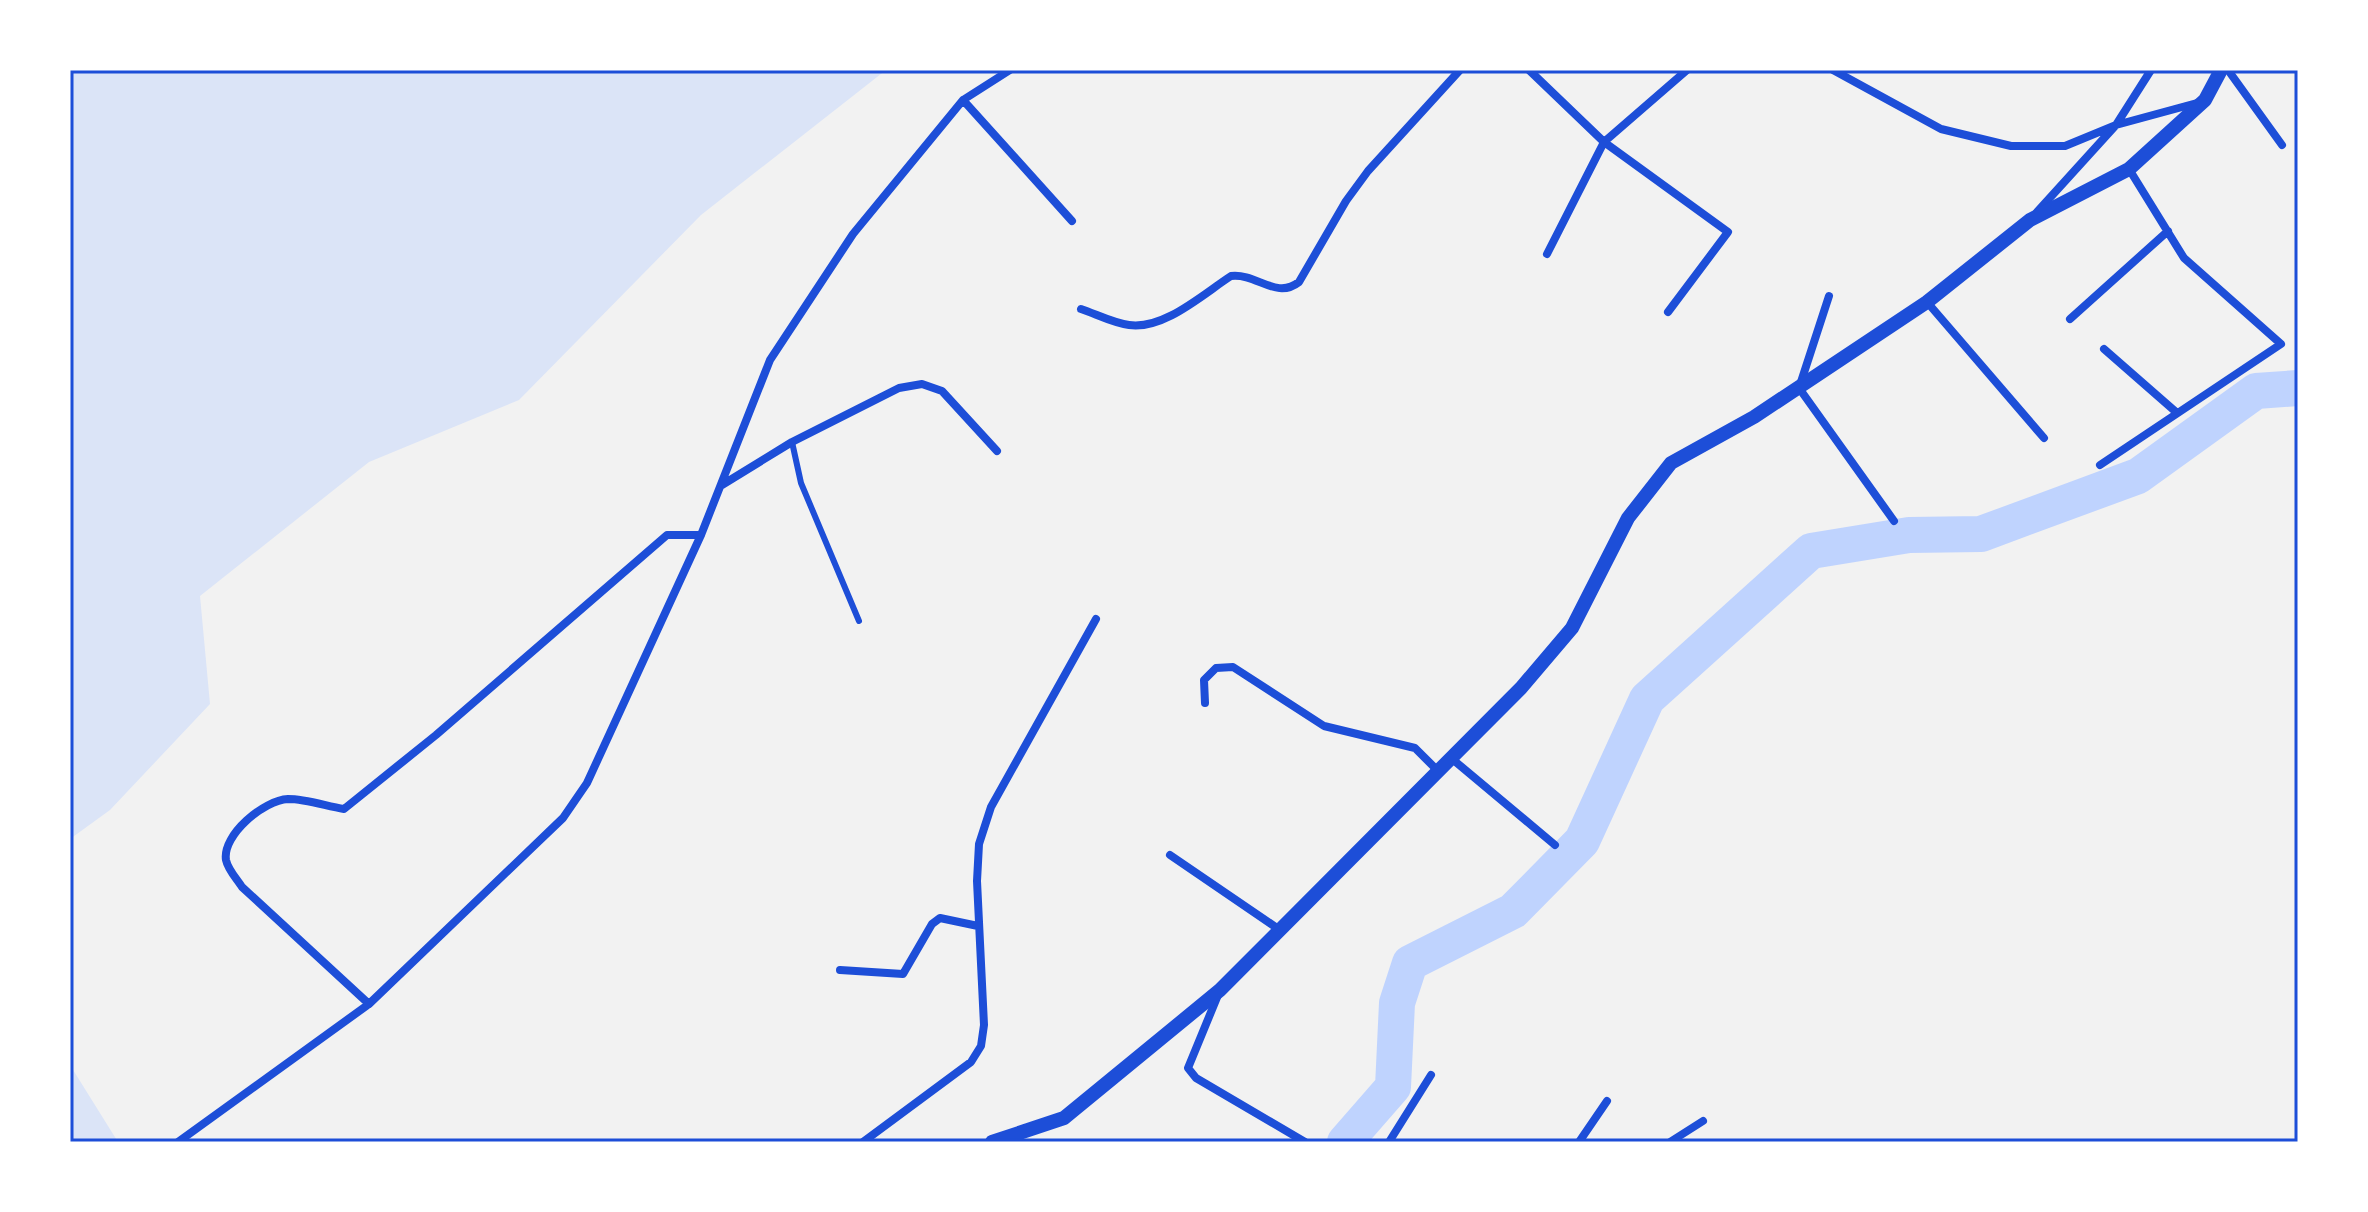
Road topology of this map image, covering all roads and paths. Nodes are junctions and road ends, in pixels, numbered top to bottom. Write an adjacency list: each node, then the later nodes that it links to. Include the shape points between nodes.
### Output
1 (1010, 70): 9 (street)
2 (1460, 70): 21 (street, via 1368,171 1289,290 1231,276 1147,325 1129,325)
3 (1529, 70): 12 (street)
4 (1687, 70): 12 (street)
5 (1833, 70): 11 (street, via 1941,129 2011,146 2065,146)
6 (2151, 70): 11 (street)
7 (2221, 70): 10 (street)
8 (2228, 70): 13 (street)
9 (963, 100): 16 (street); 31 (street, via 853,234 770,360)
10 (2205, 100): 11 (street); 14 (street)
11 (2116, 125): 15 (street)
12 (1604, 142): 18 (street); 22 (street, via 1728,232)
13 (2282, 145)
14 (2129, 169): 15 (street); 17 (street)
15 (2030, 220): 20 (street)
16 (1072, 221)
17 (2168, 231): 23 (street); 26 (street, via 2184,258 2281,344)
18 (1547, 254)
19 (1829, 296): 25 (street)
20 (1927, 302): 25 (street); 27 (street)
21 (1081, 309)
22 (1668, 312)
23 (2070, 319)
24 (2104, 349): 26 (street)
25 (1799, 388): 32 (street); 37 (street, via 1671,463 1628,518 1572,628)
26 (2176, 412): 30 (street)
27 (2044, 438)
28 (792, 442): 29 (street, via 899,388 922,384 942,391); 31 (street); 35 (lane, via 801,483)
29 (997, 451)
30 (2100, 465)
31 (721, 486): 33 (street)
32 (1894, 521)
33 (701, 535): 45 (street, via 587,783 563,818); 45 (street, via 667,535 344,809 286,799 265,806 232,837 226,863 242,887)
34 (1096, 619): 41 (street, via 991,807 979,844)
35 (859, 621)
36 (1205, 703): 38 (street, via 1204,680 1216,668 1233,667 1324,726 1415,748)
37 (1451, 758): 38 (street); 39 (street)
38 (1438, 771): 42 (street)
39 (1555, 845)
40 (1170, 855): 42 (street)
41 (978, 926): 43 (street, via 940,918 903,974); 50 (street, via 983,958 981,1046 956,1075)
42 (1280, 930): 44 (street)
43 (840, 970)
44 (1220, 990): 51 (street, via 1064,1118); 52 (street, via 1188,1068 1196,1078)
45 (369, 1004): 49 (street)
46 (1431, 1075): 53 (street)
47 (1607, 1101): 54 (street)
48 (1703, 1121): 55 (street)
49 (178, 1142)
50 (863, 1142)
51 (992, 1142)
52 (1305, 1142)
53 (1389, 1142)
54 (1579, 1142)
55 (1670, 1142)

